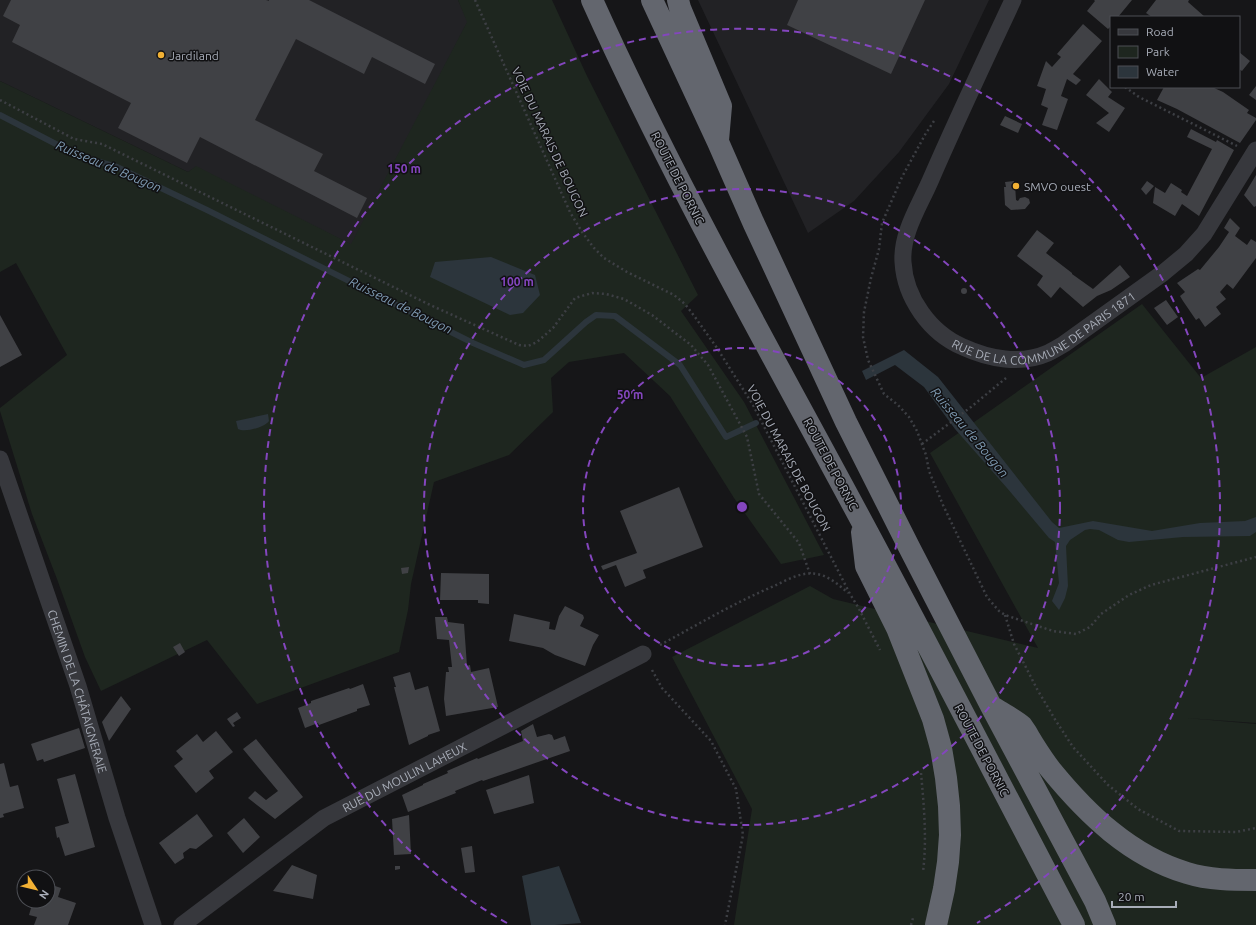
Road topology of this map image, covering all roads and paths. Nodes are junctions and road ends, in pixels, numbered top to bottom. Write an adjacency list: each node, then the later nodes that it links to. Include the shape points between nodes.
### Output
1 (475, 0): 17 (path, VOIE DU MARAIS DE BOUGON, via 570,212 582,232 604,258 674,295 695,317 753,405)
2 (592, 0): 14 (highway, ROUTE DE PORNIC, via 704,228)
3 (652, 0): 8 (highway)
4 (678, 0): 8 (highway, via 721,106)
5 (1014, 0): 10 (street, RUE DE LA COMMUNE DE PARIS 1871, via 914,217 904,244 903,262 916,302 939,333 973,352 998,358)
6 (1126, 88): 9 (path, via 1139,97)
7 (0, 100): 16 (path, via 74,139 102,144 421,300 519,345 528,346 537,342 553,328 575,298 592,293 624,299 652,315 691,345 708,365 747,438 759,494 799,543)
8 (718, 142): 21 (highway, via 846,422)
9 (1255, 152): 10 (street, RUE DE LA COMMUNE DE PARIS 1871, via 1204,234 1186,254 1064,344 1045,354)
10 (1024, 358): 12 (path, via 1007,377)
11 (868, 360): 12 (path, via 884,394 909,417)
12 (922, 444): 18 (path, via 929,471 946,512 987,597)
13 (0, 459): 28 (street, CHEMIN DE LA CHÂTAIGNERAIE, via 78,686)
14 (860, 518): 32 (highway, via 866,566 898,628 933,719 941,748 950,835 944,889); 33 (highway, ROUTE DE PORNIC)
15 (1256, 557): 18 (path, via 1151,585 1129,595 1101,614 1090,627 1076,634 1053,630)
16 (810, 574): 17 (path, via 827,577); 20 (path, via 795,577 747,598)
17 (850, 594): 19 (path, VOIE DU MARAIS DE BOUGON)
18 (1005, 615): 23 (path, via 1014,644 1056,722 1073,747 1108,785 1138,809 1179,831 1236,832)
19 (882, 653)
20 (643, 654): 29 (street, RUE DU MOULIN LAHEUX, via 324,818); 30 (path, via 662,688 711,741 736,789 743,835)
21 (991, 706): 25 (highway, via 1023,727 1045,763 1087,811 1114,835 1138,851 1187,873 1210,878); 26 (highway)
22 (921, 769): 24 (path, via 925,837)
23 (1256, 828)
24 (922, 877)
25 (1256, 880)
26 (1095, 901): 34 (highway); 35 (highway)
27 (914, 914): 31 (path)
28 (152, 925)
29 (182, 925)
30 (725, 925)
31 (911, 925)
32 (936, 925)
33 (1074, 925)
34 (1105, 925)
35 (1111, 925)

